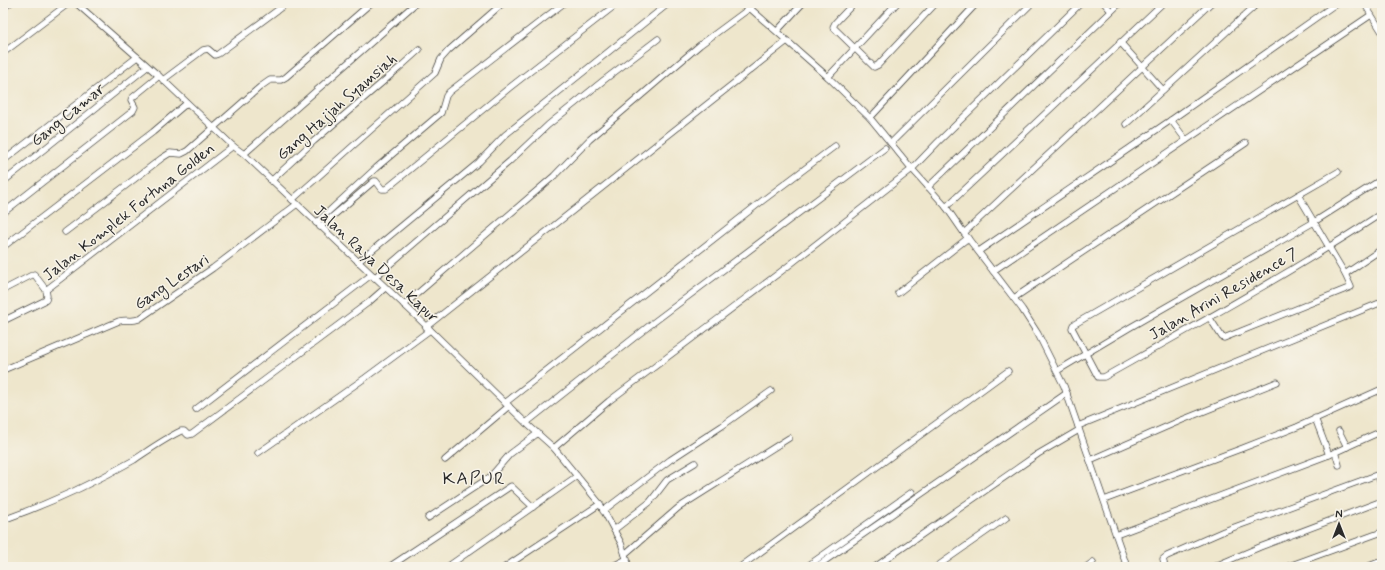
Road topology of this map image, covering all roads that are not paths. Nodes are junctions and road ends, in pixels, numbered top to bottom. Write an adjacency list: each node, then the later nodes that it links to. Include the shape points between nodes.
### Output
1 (10, 3): 26 (street)
2 (69, 3): 37 (street)
3 (287, 3): 42 (street, via 218,54 215,55 208,49 203,50)
4 (372, 3): 48 (street, via 286,77 281,80 270,80)
5 (416, 3): 55 (street)
6 (503, 3): 64 (street, via 449,50 441,59 435,73)
7 (564, 3): 70 (street, via 449,92 441,113 376,168)
8 (618, 3): 70 (street, via 386,189 382,189 376,181 372,182)
9 (669, 3): 77 (street, via 505,135 479,162)
10 (744, 3): 27 (street)
11 (803, 3): 31 (street)
12 (854, 3): 35 (street, via 833,27)
13 (897, 3): 35 (street)
14 (936, 3): 35 (street, via 875,67)
15 (977, 3): 45 (street)
16 (1032, 3): 50 (street)
17 (1081, 3): 57 (street)
18 (1104, 3): 28 (street)
19 (1120, 3): 28 (street)
20 (1163, 3): 34 (street)
21 (1211, 3): 40 (street)
22 (1258, 3): 43 (street)
23 (1337, 3): 46 (street)
24 (1365, 3): 29 (street)
25 (80, 4): 38 (street, Jalan Raya Desa Kapur)
26 (3, 8)
27 (750, 8): 31 (street); 87 (street, via 700,45 590,140 554,176)
28 (1111, 11): 62 (street)
29 (1372, 15): 30 (street); 49 (street)
30 (1381, 28)
31 (776, 31): 33 (street)
32 (658, 38): 80 (street, via 548,125 510,161)
33 (787, 41): 41 (street); 90 (street)
34 (1120, 42): 40 (street); 66 (street)
35 (854, 48): 41 (street)
36 (419, 50): 60 (street, Gang Hajjah Syamsiah)
37 (3, 53)
38 (137, 57): 39 (street, Jalan Raya Desa Kapur); 56 (street)
39 (147, 66): 42 (street, Jalan Raya Desa Kapur); 61 (street, Gang Camar)
40 (1142, 67): 43 (street); 72 (street)
41 (828, 77): 45 (street)
42 (161, 78): 44 (street, Jalan Raya Desa Kapur); 67 (street, via 132,98 135,107 133,111)
43 (1163, 90): 47 (street)
44 (187, 103): 48 (street, Jalan Raya Desa Kapur); 73 (street)
45 (870, 118): 50 (street)
46 (1171, 120): 49 (street); 76 (street)
47 (1126, 124)
48 (213, 128): 52 (street, Jalan Raya Desa Kapur); 71 (street, via 185,152 173,152 162,158)
49 (1186, 140): 78 (street)
50 (891, 143): 57 (street)
51 (1246, 143): 85 (street)
52 (233, 146): 55 (street, Jalan Raya Desa Kapur); 83 (street, Jalan Komplek Fortuna Golden)
53 (835, 146): 99 (street, via 762,200)
54 (885, 148): 102 (street, via 654,322)
55 (244, 154): 60 (street, Jalan Raya Desa Kapur)
56 (3, 161)
57 (912, 169): 62 (street); 109 (street, via 609,401)
58 (1338, 172): 63 (street, Jalan Arini Residence 7)
59 (1382, 179): 69 (street, Jalan Arini Residence 7)
60 (271, 181): 64 (street, Jalan Raya Desa Kapur)
61 (3, 182)
62 (928, 187): 66 (street)
63 (1298, 195): 69 (street); 91 (street, Jalan Arini Residence 7, via 1073,325 1072,328)
64 (292, 200): 65 (street, Jalan Raya Desa Kapur)
65 (297, 204): 70 (street, Jalan Raya Desa Kapur); 92 (street, Gang Lestari, via 213,268 139,319 119,321)
66 (946, 207): 72 (street)
67 (3, 213)
68 (1382, 213): 74 (street, Jalan Arini Residence 7)
69 (1314, 222): 74 (street); 91 (street, Jalan Arini Residence 7)
70 (318, 225): 77 (street, Jalan Raya Desa Kapur)
71 (65, 232)
72 (966, 236): 76 (street); 84 (street)
73 (3, 247)
74 (1329, 248): 79 (street); 88 (street, Jalan Arini Residence 7)
75 (1382, 249): 79 (street)
76 (979, 252): 78 (street)
77 (358, 262): 80 (street, Jalan Raya Desa Kapur)
78 (993, 271): 85 (street)
79 (1345, 274): 88 (street, via 1351,287 1225,338)
80 (373, 277): 81 (street, Jalan Raya Desa Kapur); 100 (street)
81 (385, 288): 87 (street, Jalan Raya Desa Kapur); 127 (street, via 192,434 180,431 92,482)
82 (3, 290): 83 (street, via 33,274)
83 (46, 290): 89 (street, Jalan Komplek Fortuna Golden, via 46,300)
84 (898, 293)
85 (1014, 298): 94 (street, via 1038,334)
86 (1382, 302): 103 (street)
87 (404, 305): 90 (street, Jalan Raya Desa Kapur)
88 (1209, 317): 91 (street, Jalan Arini Residence 7, via 1104,376 1098,377)
89 (3, 321)
90 (428, 328): 99 (street, Jalan Raya Desa Kapur); 110 (street, via 365,378)
91 (1086, 353): 94 (street, Jalan Arini Residence 7)
92 (3, 370)
93 (1008, 371): 139 (street)
94 (1057, 371): 98 (street)
95 (1277, 382): 113 (street)
96 (1382, 389): 101 (street)
97 (771, 391): 124 (street, via 670,460)
98 (1067, 393): 103 (street); 141 (street)
99 (507, 405): 102 (street, Jalan Raya Desa Kapur); 112 (street)
100 (196, 409)
101 (1315, 418): 111 (street); 120 (street)
102 (526, 423): 106 (street, Jalan Raya Desa Kapur)
103 (1078, 428): 113 (street); 142 (street)
104 (1339, 431): 108 (street)
105 (1382, 431): 108 (street)
106 (538, 434): 109 (street, Jalan Raya Desa Kapur); 125 (street, via 510,454 490,477)
107 (789, 438): 131 (street, via 678,508)
108 (1347, 447): 111 (street)
109 (554, 448): 117 (street, Jalan Raya Desa Kapur)
110 (258, 453)
111 (1332, 454): 115 (street); 130 (street)
112 (445, 460)
113 (1090, 460): 120 (street)
114 (695, 463): 128 (street, via 667,480 650,502)
115 (1339, 465)
116 (1380, 474): 118 (street); 146 (street, via 1224,531 1167,556 1163,559)
117 (577, 476): 122 (street, Jalan Raya Desa Kapur); 123 (street)
118 (1382, 487)
119 (912, 492): 140 (street)
120 (1104, 500): 130 (street)
121 (1382, 501): 147 (street)
122 (600, 504): 124 (street, Jalan Raya Desa Kapur); 136 (street)
123 (533, 507): 134 (street, via 511,486); 135 (street)
124 (603, 512): 128 (street, Jalan Raya Desa Kapur)
125 (428, 518)
126 (1006, 518): 143 (street)
127 (3, 520)
128 (614, 530): 131 (street, Jalan Raya Desa Kapur)
129 (1382, 532): 148 (street)
130 (1116, 535): 145 (street)
131 (626, 556): 137 (street); 138 (street, Jalan Raya Desa Kapur)
132 (1382, 561): 149 (street)
133 (1093, 562): 144 (street)
134 (389, 567)
135 (447, 567)
136 (505, 567)
137 (611, 567)
138 (629, 567)
139 (740, 567)
140 (806, 567)
141 (816, 567)
142 (876, 567)
143 (936, 567)
144 (1086, 567)
145 (1127, 567)
146 (1165, 567)
147 (1213, 567)
148 (1286, 567)
149 (1366, 567)

